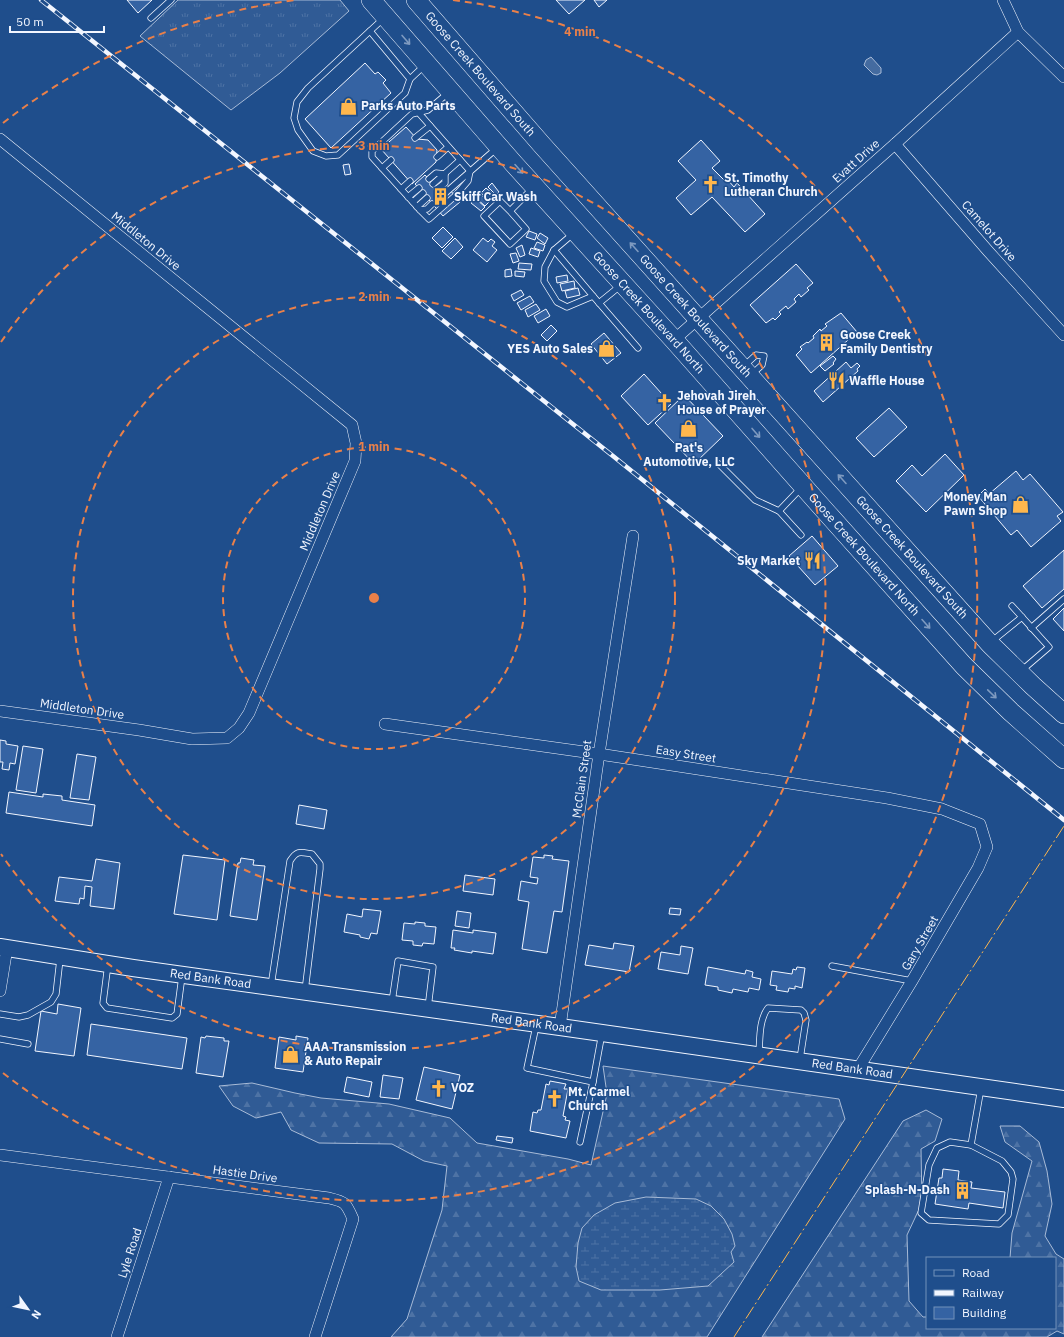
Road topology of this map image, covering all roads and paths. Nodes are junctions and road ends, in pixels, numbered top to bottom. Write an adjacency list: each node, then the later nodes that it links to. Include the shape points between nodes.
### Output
1 (171, 0): 6 (lane)
2 (371, 0): 5 (highway, Goose Creek Boulevard North)
3 (416, 0): 44 (highway, Goose Creek Boulevard South, one-way to 3)
4 (1003, 0): 8 (street)
5 (386, 17): 7 (lane); 9 (highway, Goose Creek Boulevard North, one-way to 9)
6 (151, 18)
7 (370, 31): 11 (lane); 11 (lane, via 308,88 297,102 294,118 298,130 313,151 326,156 338,155 405,92)
8 (1018, 32): 10 (street); 17 (street, Evatt Drive)
9 (427, 64): 11 (lane); 12 (highway, Goose Creek Boulevard North)
10 (1064, 78)
11 (410, 79)
12 (450, 91): 13 (lane, via 428,110); 19 (highway, Goose Creek Boulevard North)
13 (418, 112): 14 (lane); 23 (lane, via 412,114 372,151 372,157)
14 (430, 126): 15 (lane); 18 (lane)
15 (415, 138)
16 (0, 139): 59 (street, Middleton Drive, via 352,425 356,443 355,461 249,713 239,728 227,738 192,739)
17 (895, 144): 44 (street, Evatt Drive); 45 (street, Camelot Drive)
18 (448, 147): 20 (lane); 22 (lane)
19 (499, 147): 24 (lane); 29 (highway, Goose Creek Boulevard North, one-way to 29)
20 (437, 157)
21 (391, 160): 23 (lane)
22 (460, 160): 24 (lane); 25 (lane)
23 (382, 168): 31 (lane)
24 (470, 171): 33 (lane); 37 (lane, via 468,182 429,219)
25 (445, 174): 26 (lane, via 436,173); 28 (lane)
26 (429, 179)
27 (410, 181): 31 (lane)
28 (435, 186)
29 (535, 187): 38 (lane); 39 (highway, Goose Creek Boulevard North)
30 (419, 188): 34 (lane)
31 (401, 189): 34 (lane)
32 (423, 193): 37 (lane)
33 (443, 195)
34 (408, 197): 37 (lane)
35 (427, 198): 37 (lane)
36 (432, 204): 37 (lane, via 427,209)
37 (417, 206)
38 (510, 211): 38 (lane, via 500,201 484,216 510,244 526,228)
39 (575, 231): 40 (lane); 41 (highway, Goose Creek Boulevard North)
40 (554, 250): 42 (lane); 42 (lane, via 545,267 544,281 557,302 567,307)
41 (623, 284): 43 (lane); 46 (highway, Goose Creek Boulevard North)
42 (593, 296): 43 (lane)
43 (599, 303): 47 (lane)
44 (699, 319): 46 (street, Evatt Drive); 57 (highway, Goose Creek Boulevard South, one-way to 44)
45 (1064, 335)
46 (674, 340): 49 (highway, Goose Creek Boulevard North, one-way to 49)
47 (638, 348)
48 (719, 464): 50 (lane, via 756,500)
49 (803, 486): 50 (lane); 63 (highway, Goose Creek Boulevard North, one-way to 63, via 964,666)
50 (779, 511): 51 (lane)
51 (801, 534)
52 (633, 536): 62 (street, McClain Street)
53 (1064, 599): 56 (lane)
54 (1012, 606): 55 (lane)
55 (1022, 617): 56 (lane); 57 (lane)
56 (1031, 628): 58 (lane, via 1049,647)
57 (990, 644): 58 (highway, Goose Creek Boulevard South)
58 (1019, 672): 60 (highway, Goose Creek Boulevard South)
59 (0, 711)
60 (1064, 714)
61 (385, 724): 62 (street, Easy Street)
62 (599, 754): 64 (street, Easy Street, via 942,808); 78 (street, McClain Street)
63 (1064, 759)
64 (980, 824): 70 (street, Gary Street, via 987,847 978,868)
65 (3, 947): 66 (main road, Red Bank Road); 72 (street)
66 (61, 956): 67 (main road, Red Bank Road); 76 (lane, via 56,994 51,1002 28,1015 19,1017)
67 (108, 964): 69 (main road, Red Bank Road); 69 (lane, via 103,1003 108,1008 172,1018 177,1014)
68 (832, 966): 70 (lane)
69 (182, 975): 71 (main road, Red Bank Road)
70 (912, 981): 84 (street, Gary Street)
71 (271, 987): 73 (main road, Red Bank Road); 73 (lane, via 288,869 294,854 299,852 312,854 320,864)
72 (0, 991)
73 (304, 992): 74 (main road, Red Bank Road)
74 (392, 1004): 75 (main road, Red Bank Road); 75 (lane, via 398,961 433,967)
75 (428, 1008): 77 (main road, Red Bank Road)
76 (0, 1014)
77 (537, 1024): 78 (main road, Red Bank Road); 85 (lane, via 527,1068)
78 (560, 1027): 79 (main road, Red Bank Road)
79 (602, 1033): 82 (main road, Red Bank Road); 85 (lane)
80 (0, 1039): 81 (lane)
81 (28, 1044)
82 (758, 1056): 83 (main road, Red Bank Road); 83 (lane, via 762,1021 768,1008 801,1010 806,1020)
83 (800, 1062): 84 (main road, Red Bank Road)
84 (858, 1069): 86 (main road, Red Bank Road)
85 (593, 1082): 88 (lane)
86 (981, 1087): 87 (main road, Red Bank Road); 89 (lane)
87 (1064, 1100)
88 (580, 1142)
89 (971, 1145): 89 (lane, via 950,1142 937,1148 930,1164 921,1213 929,1220 999,1224 1008,1215 1013,1179 1011,1172 1002,1161)
90 (0, 1155): 91 (street, Hastie Drive)
91 (169, 1177): 92 (street, Lyle Road); 93 (street, Hastie Drive, via 329,1198 341,1201 347,1206 353,1219)
92 (117, 1337)
93 (315, 1337)

